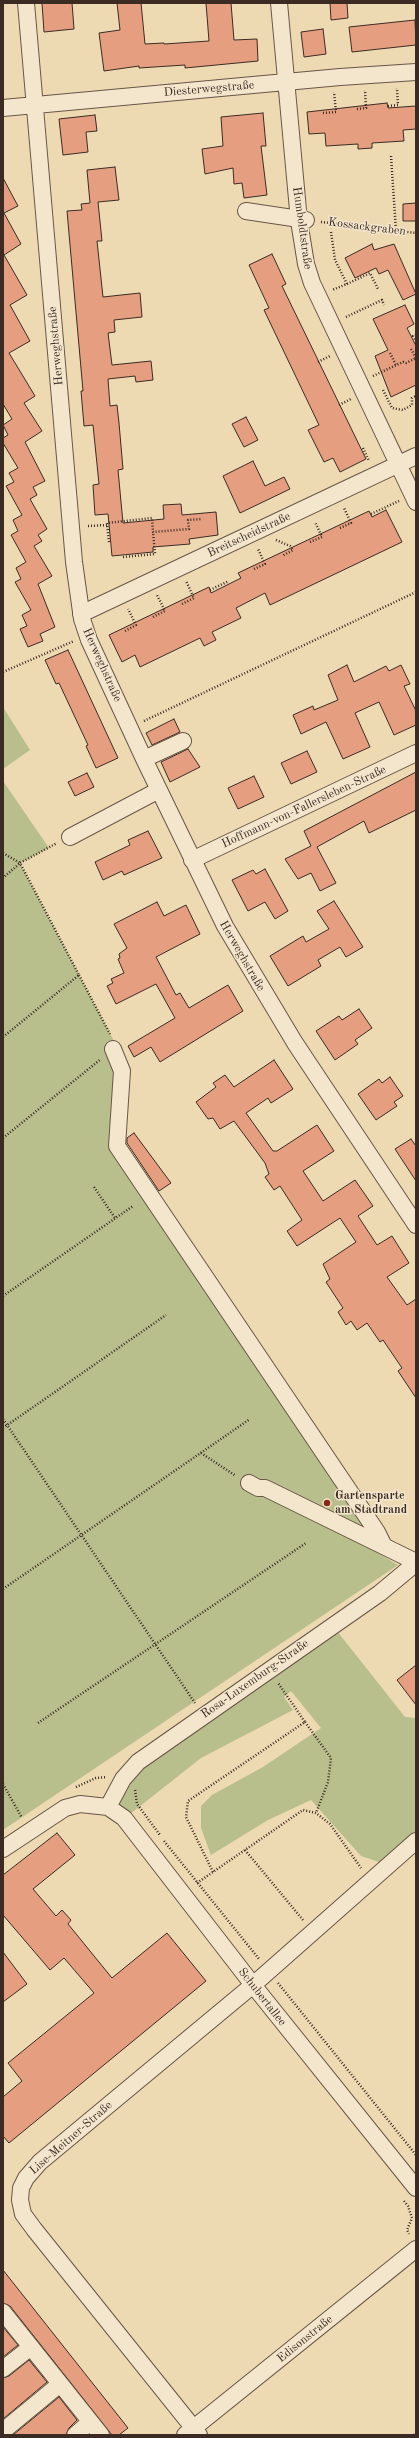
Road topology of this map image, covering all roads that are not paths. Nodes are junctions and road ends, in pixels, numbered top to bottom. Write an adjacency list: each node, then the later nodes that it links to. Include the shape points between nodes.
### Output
1 (26, 3): 5 (street, Herweghstraße)
2 (279, 3): 4 (street, Humboldtstraße)
3 (416, 72): 4 (street, Diesterwegstraße)
4 (287, 82): 5 (street, Diesterwegstraße); 8 (street, Humboldtstraße)
5 (35, 105): 6 (street, Diesterwegstraße); 12 (street, Herweghstraße, via 74,562)
6 (3, 108)
7 (246, 211): 8 (street)
8 (302, 220): 10 (street, Humboldtstraße, via 306,264 312,283)
9 (416, 456): 10 (street, Breitscheidstraße)
10 (398, 465): 11 (street, Humboldtstraße); 12 (street, Breitscheidstraße)
11 (409, 501)
12 (81, 614): 15 (street, Herweghstraße, via 87,635)
13 (183, 741): 15 (street)
14 (416, 753): 18 (street, Hoffmann-von-Fallersleben-Straße)
15 (144, 759): 16 (street, Herweghstraße)
16 (159, 790): 17 (street); 18 (street, Herweghstraße)
17 (70, 837)
18 (192, 860): 20 (street, Herweghstraße, via 218,913 268,1001)
19 (113, 1049): 22 (street, via 122,1071 117,1146)
20 (416, 1225)
21 (248, 1483): 22 (street, via 265,1488)
22 (384, 1546): 23 (street)
23 (416, 1562): 24 (street, Rosa-Luxemburg-Straße, via 380,1593 138,1762 123,1779)
24 (108, 1808): 26 (street, via 80,1804 65,1808); 27 (street, Schubertallee, via 124,1818)
25 (416, 1841): 27 (street, Lise-Meitner-Straße)
26 (3, 1849)
27 (253, 1985): 28 (street, Schubertallee); 36 (street, Lise-Meitner-Straße, via 40,2162 21,2188 23,2214)
28 (416, 2188)
29 (414, 2244): 36 (street, Edisonstraße)
30 (3, 2312): 31 (street)
31 (31, 2347): 32 (street); 33 (street)
32 (3, 2369)
33 (60, 2384): 34 (street); 35 (street)
34 (90, 2422): 37 (street); 38 (street)
35 (3, 2431)
36 (193, 2433)
37 (75, 2435)
38 (100, 2435)

